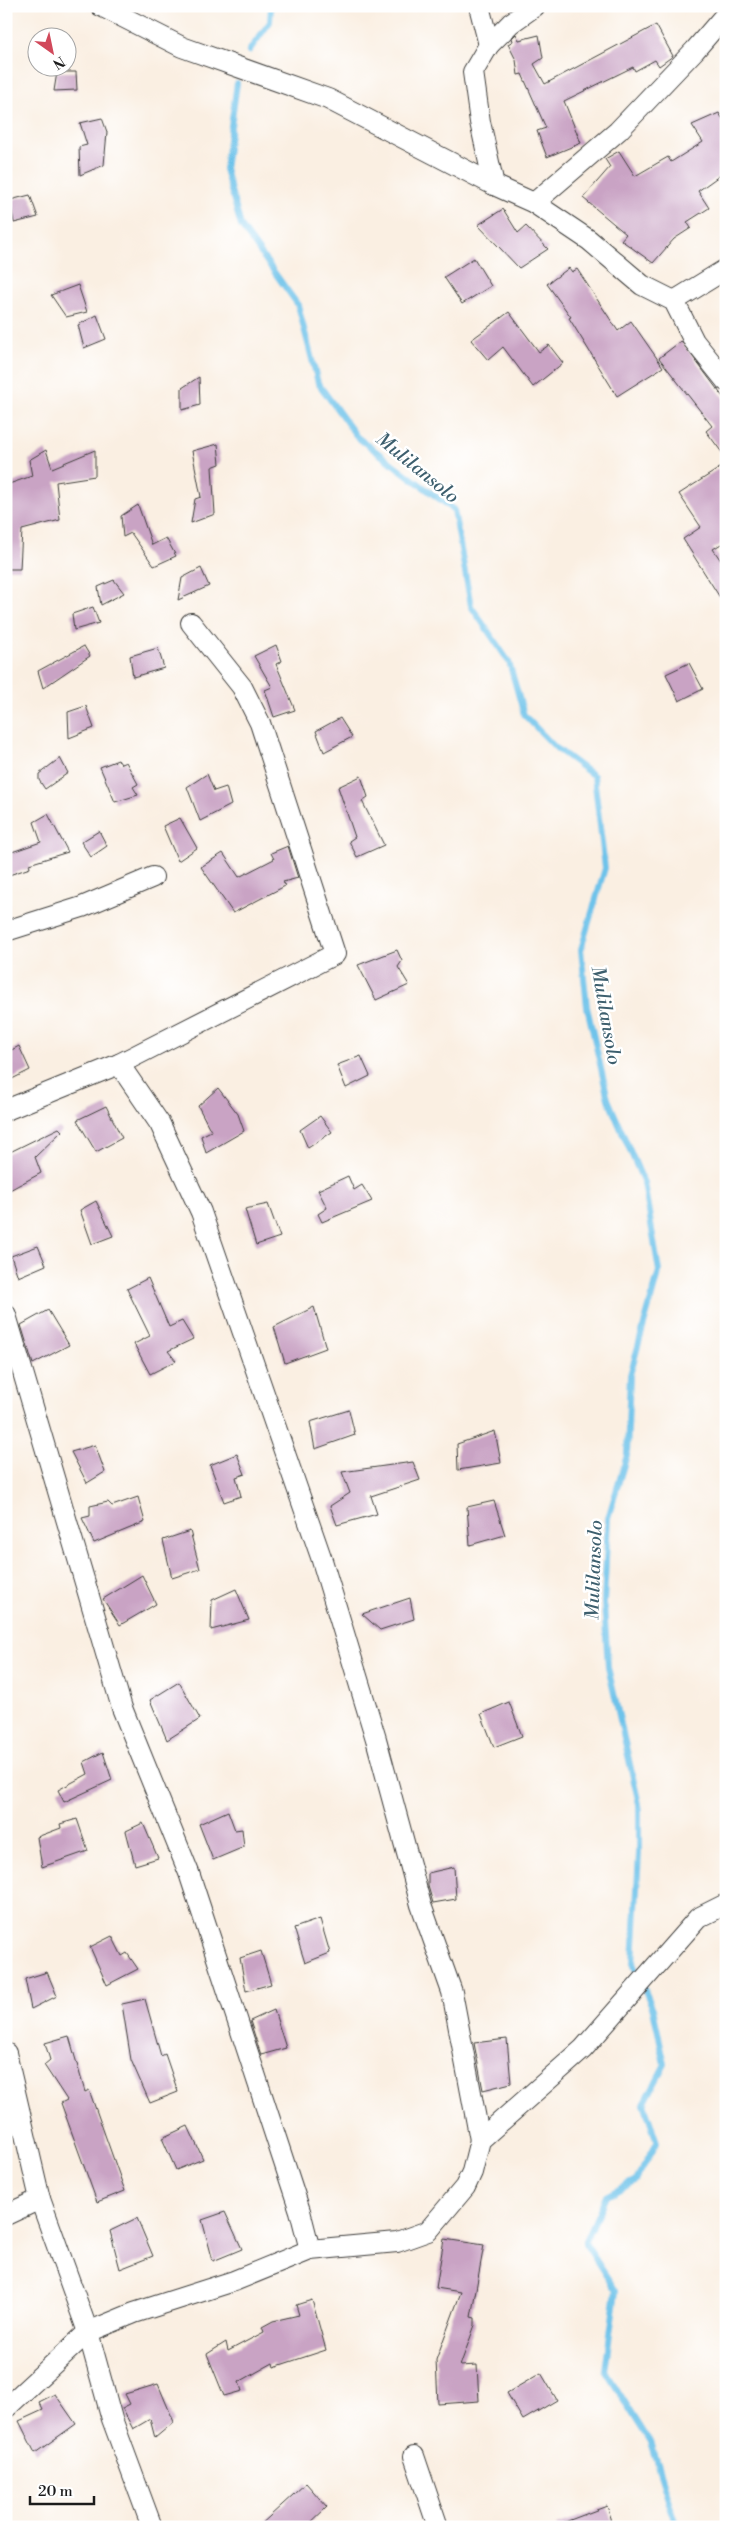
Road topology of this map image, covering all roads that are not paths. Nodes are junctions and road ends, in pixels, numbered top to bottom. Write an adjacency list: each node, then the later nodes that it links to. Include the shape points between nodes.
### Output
1 (100, 6): 6 (street, via 182,47 328,99)
2 (479, 6): 5 (street)
3 (534, 6): 5 (street)
4 (726, 14): 7 (street, via 618,131)
5 (489, 45): 6 (street, via 473,72)
6 (494, 185): 7 (street)
7 (534, 203): 9 (street, via 589,240 642,285)
8 (726, 269): 9 (street)
9 (674, 301): 10 (street, via 694,341)
10 (726, 380)
11 (191, 623): 14 (street, via 242,687 260,723 336,954)
12 (153, 877): 13 (street, via 82,907)
13 (6, 931)
14 (120, 1064): 15 (street); 19 (street, via 160,1124 201,1212 321,1557 376,1738 421,1905 452,1992)
15 (6, 1110)
16 (6, 1315): 22 (street, via 122,1708 189,1873 297,2201)
17 (726, 1904): 19 (street, via 698,1918 583,2049)
18 (6, 2053): 20 (street)
19 (480, 2140): 22 (street, via 466,2187 428,2231 397,2242)
20 (40, 2199): 21 (street); 23 (street)
21 (6, 2215)
22 (310, 2250): 23 (street, via 234,2281 134,2313)
23 (88, 2332): 24 (street); 26 (street, via 112,2419)
24 (6, 2408)
25 (414, 2456): 27 (street)
26 (152, 2527)
27 (438, 2527)

